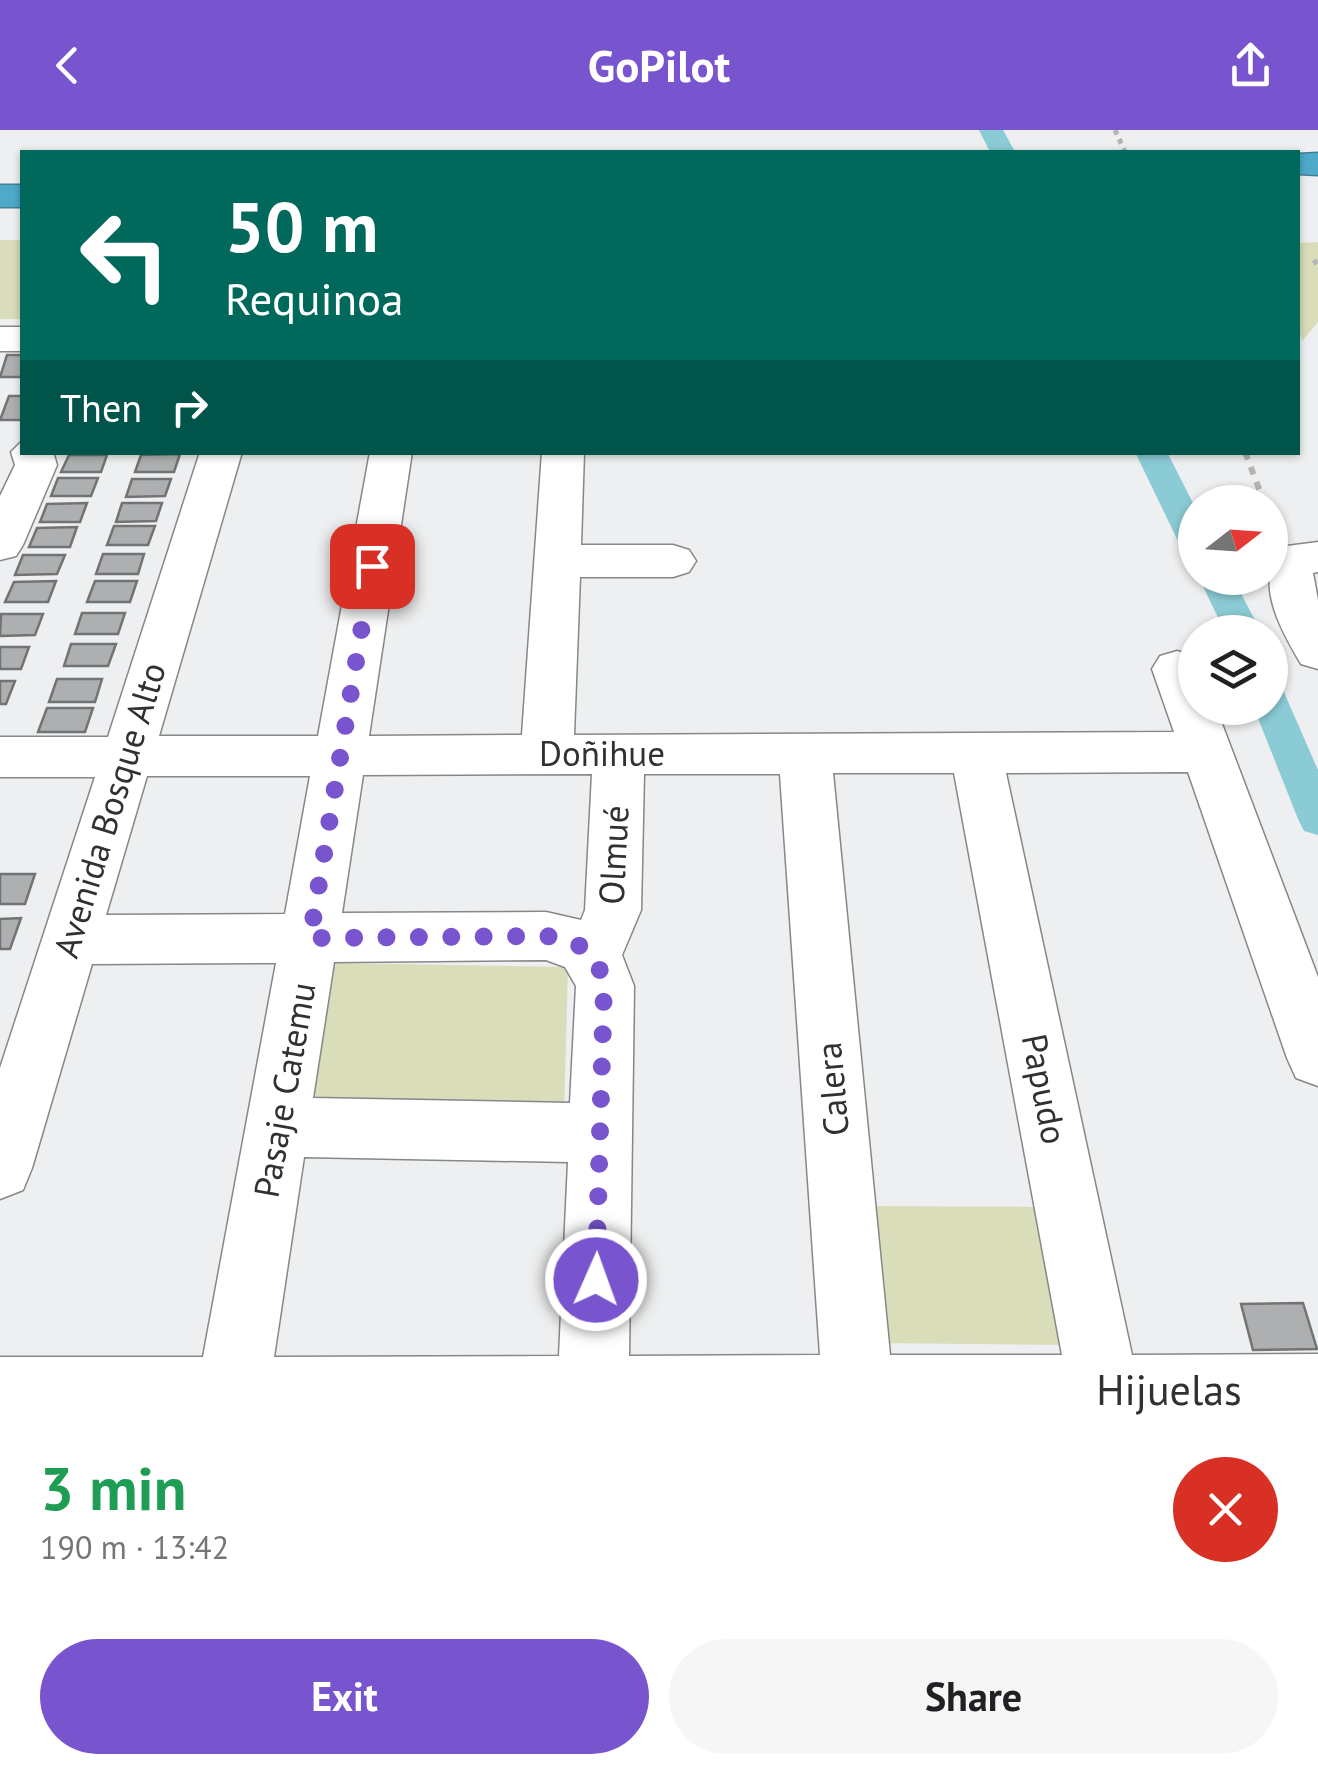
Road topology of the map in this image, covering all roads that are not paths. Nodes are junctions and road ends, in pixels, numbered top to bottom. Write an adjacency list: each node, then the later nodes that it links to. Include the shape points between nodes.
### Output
1 (33, 455): 5 (street, via 36,465)
2 (220, 455): 17 (street, Avenida Bosque Alto)
3 (391, 455): 16 (street, Pasaje Catemu)
4 (563, 455): 7 (street)
5 (0, 545)
6 (674, 560): 7 (street)
7 (558, 561): 13 (street)
8 (1305, 573): 9 (street)
9 (1318, 652)
10 (1177, 669): 11 (street)
11 (1204, 752): 12 (street, Doñihue); 22 (street)
12 (976, 753): 15 (street, Doñihue); 28 (street, Papudo)
13 (547, 754): 14 (street, Doñihue); 16 (street, Doñihue)
14 (619, 754): 15 (street, Doñihue); 21 (street, Olmué, via 613,910)
15 (805, 754): 31 (street, Calera)
16 (342, 755): 17 (street, Doñihue); 19 (street, Pasaje Catemu)
17 (128, 756): 18 (street, Doñihue); 20 (street, Avenida Bosque Alto)
18 (0, 757)
19 (310, 938): 20 (street); 21 (street, via 546,936); 23 (street, Pasaje Catemu)
20 (70, 940): 25 (street, Avenida Bosque Alto)
21 (589, 951): 24 (street, Olmué, via 604,986)
22 (1318, 1058)
23 (279, 1127): 24 (street); 29 (street, Pasaje Catemu)
24 (601, 1133): 30 (street, Olmué)
25 (0, 1168)
26 (1318, 1390): 28 (street, Hijuelas)
27 (0, 1393): 29 (street, Hijuelas)
28 (1108, 1407): 31 (street, Hijuelas)
29 (230, 1408): 30 (street, Hijuelas)
30 (593, 1408): 31 (street, Hijuelas)
31 (859, 1408)

